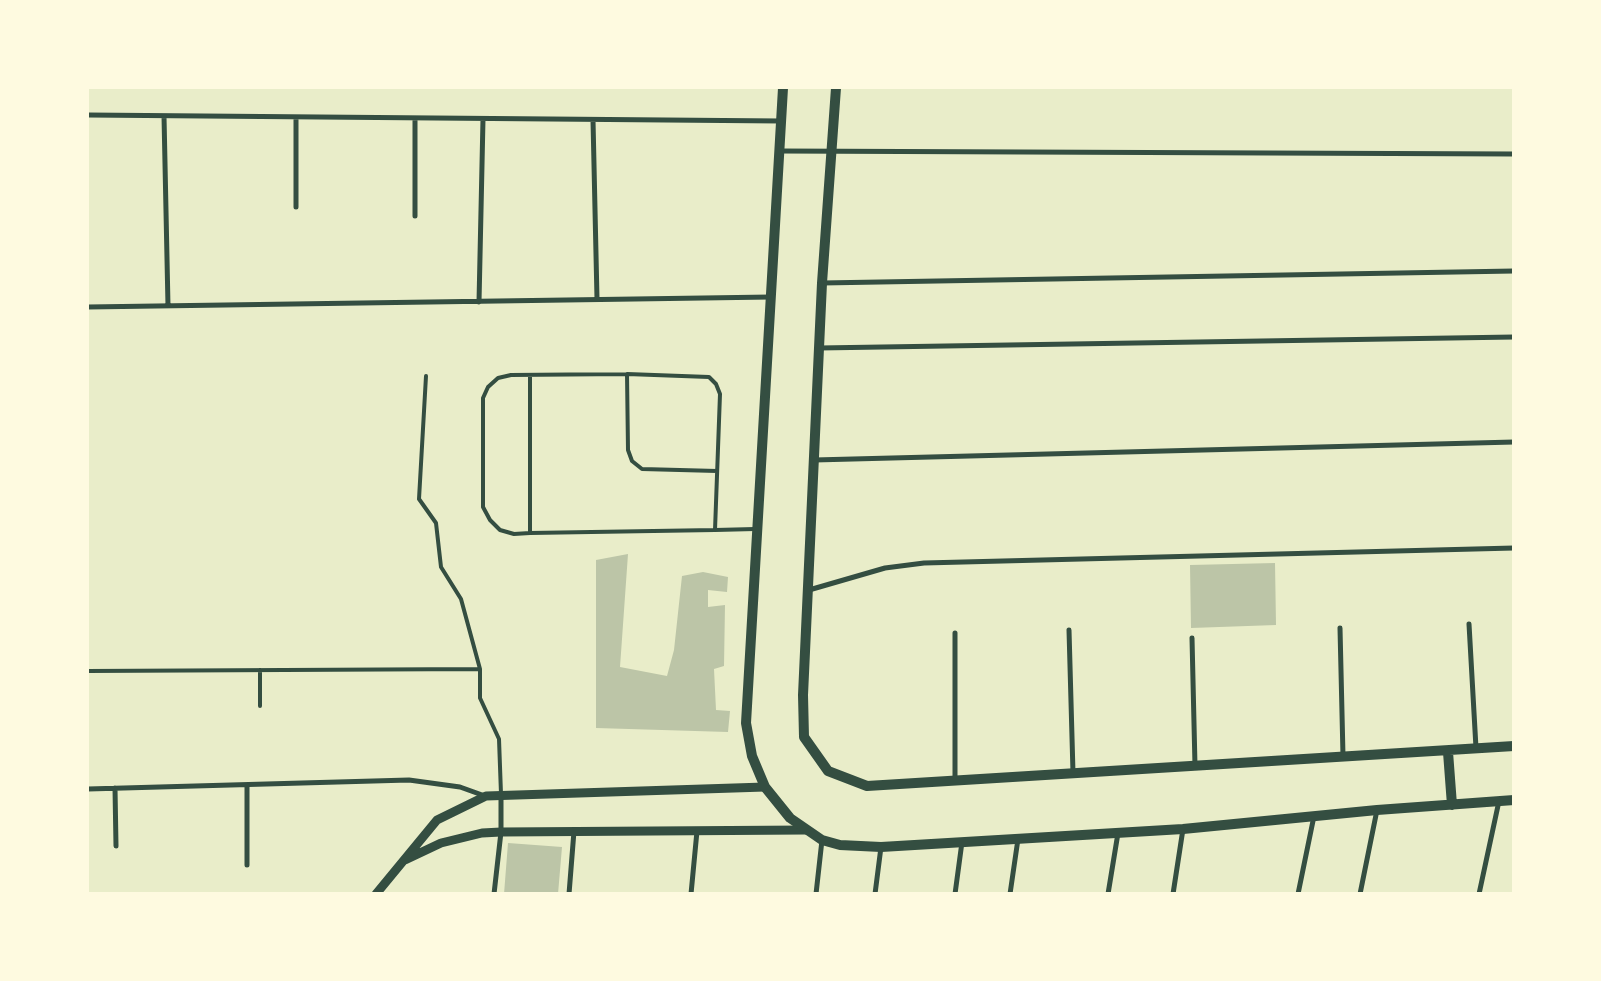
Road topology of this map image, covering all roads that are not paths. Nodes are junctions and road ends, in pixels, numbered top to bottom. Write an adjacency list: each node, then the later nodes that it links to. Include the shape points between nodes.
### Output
1 (783, 88): 9 (main road)
2 (836, 88): 11 (main road)
3 (88, 115): 4 (street)
4 (164, 116): 5 (street); 20 (street)
5 (296, 117): 6 (street); 13 (street)
6 (415, 118): 7 (street); 14 (street)
7 (483, 119): 8 (street); 19 (street)
8 (593, 120): 9 (street); 18 (street)
9 (781, 121): 10 (main road)
10 (779, 150): 11 (street); 17 (main road)
11 (832, 150): 12 (street); 16 (main road)
12 (1514, 154)
13 (296, 207)
14 (415, 216)
15 (1514, 272): 16 (street)
16 (822, 283): 23 (main road)
17 (771, 297): 18 (street); 30 (main road)
18 (597, 300): 19 (street)
19 (478, 302): 20 (street)
20 (168, 306): 21 (street)
21 (88, 307)
22 (1514, 337): 23 (street)
23 (819, 348): 28 (main road)
24 (627, 374): 25 (lane); 29 (lane, via 628,450 632,461 642,469); 29 (lane, via 699,375 709,377 716,384 720,394)
25 (530, 375): 32 (lane); 32 (lane, via 498,378 488,386 483,398 483,508 500,530 514,534)
26 (426, 376): 40 (lane, via 419,499 436,523 441,567 461,599)
27 (1514, 442): 28 (street)
28 (814, 460): 34 (main road)
29 (717, 471): 31 (lane)
30 (758, 529): 31 (lane); 52 (main road, via 746,723 752,756)
31 (715, 530): 32 (lane)
32 (530, 533)
33 (1514, 548): 34 (street, via 924,562 885,568)
34 (808, 590): 50 (main road, via 804,736 828,771 866,786)
35 (1468, 624): 45 (street)
36 (1340, 628): 47 (street)
37 (1069, 630): 49 (street)
38 (955, 633): 50 (street)
39 (1192, 638): 48 (street)
40 (480, 669): 41 (lane); 55 (lane, via 480,698 498,738)
41 (260, 670): 42 (lane); 43 (lane)
42 (88, 671)
43 (260, 706)
44 (1514, 746): 45 (main road)
45 (1476, 749): 46 (main road)
46 (1448, 752): 47 (main road); 59 (main road)
47 (1343, 756): 48 (main road)
48 (1195, 766): 49 (main road)
49 (1073, 773): 50 (main road)
50 (956, 781)
51 (247, 785): 53 (street); 56 (street, via 408,780 460,787); 74 (street)
52 (765, 786): 55 (street); 64 (main road, via 790,818)
53 (115, 788): 54 (street); 71 (street)
54 (88, 789)
55 (501, 794): 56 (street); 65 (street)
56 (486, 796): 73 (street, via 437,820)
57 (1514, 800): 58 (main road)
58 (1499, 801): 59 (main road); 87 (street)
59 (1452, 805): 60 (main road)
60 (1377, 810): 61 (main road); 86 (street)
61 (1314, 816): 62 (main road); 85 (street)
62 (1183, 829): 67 (main road); 84 (street)
63 (697, 830): 64 (street); 66 (street); 78 (street)
64 (806, 830): 69 (main road)
65 (501, 832): 66 (street); 73 (street, via 441,843); 76 (street)
66 (574, 832): 77 (street)
67 (1118, 833): 68 (main road); 83 (street)
68 (1018, 839): 70 (main road); 82 (street)
69 (822, 840): 72 (main road, via 840,845); 79 (street)
70 (962, 842): 72 (main road); 81 (street)
71 (116, 846)
72 (881, 847): 80 (street)
73 (402, 861): 75 (street)
74 (246, 865)
75 (376, 894)
76 (494, 894)
77 (569, 894)
78 (691, 894)
79 (816, 894)
80 (874, 894)
81 (955, 894)
82 (1010, 894)
83 (1108, 894)
84 (1173, 894)
85 (1298, 894)
86 (1360, 894)
87 (1479, 894)

